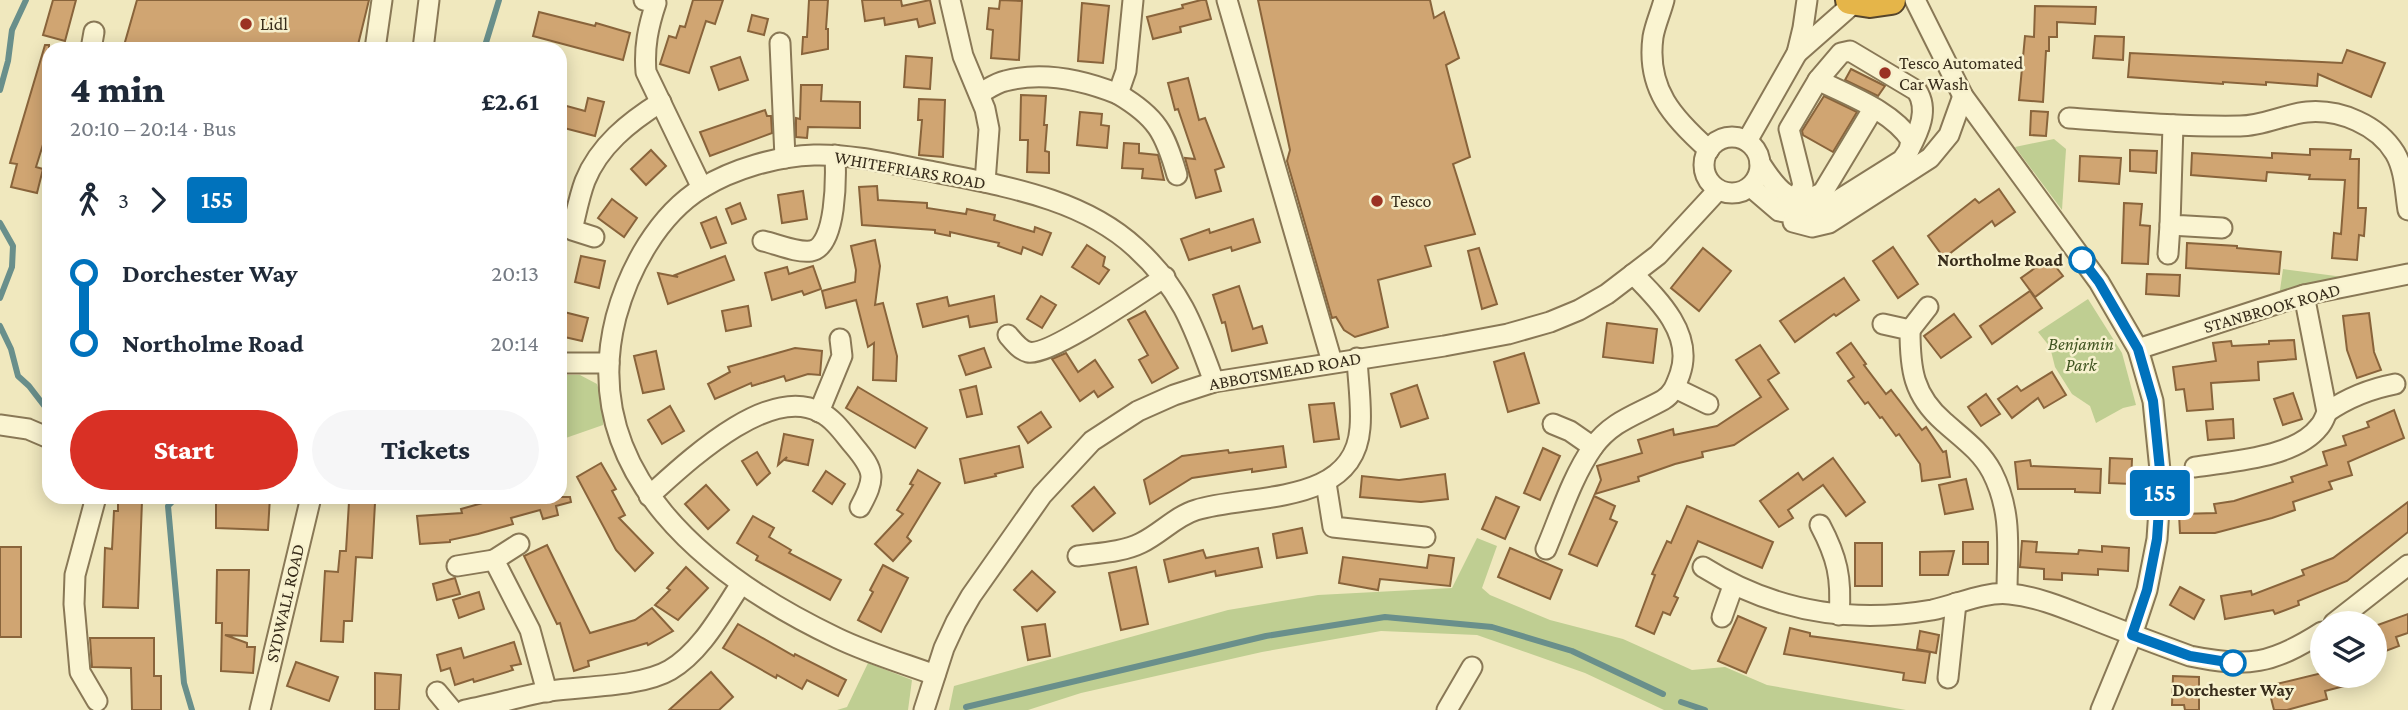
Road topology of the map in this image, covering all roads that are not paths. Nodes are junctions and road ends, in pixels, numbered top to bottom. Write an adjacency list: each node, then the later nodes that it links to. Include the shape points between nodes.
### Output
1 (382, 0): 12 (street)
2 (429, 0): 13 (street)
3 (644, 0): 20 (street, via 656,3 644,53 646,72)
4 (950, 0): 17 (street, via 963,56)
5 (1133, 0): 18 (street, via 1126,71)
6 (1227, 0): 55 (street)
7 (1664, 0): 25 (street, via 1653,35 1653,69 1659,92 1679,123)
8 (1807, 0): 15 (street)
9 (1892, 0): 11 (highway)
10 (1915, 0): 19 (street)
11 (1852, 1): 15 (street)
12 (376, 42)
13 (424, 42)
14 (780, 43): 28 (street)
15 (1797, 53): 24 (street)
16 (1818, 80): 21 (street); 26 (street, via 1840,53 1850,51 1917,90 1923,100 1922,117); 35 (street, via 1789,129 1802,185 1799,194)
17 (980, 93): 18 (street, via 1003,81 1031,77 1090,83); 31 (street, via 989,129)
18 (1118, 94): 30 (street, via 1141,107 1157,124)
19 (1963, 96): 35 (street, via 1949,135 1930,158 1829,223 1795,224); 53 (street, via 2099,282)
20 (661, 102): 33 (street); 38 (street, via 637,117 596,159)
21 (1873, 109): 26 (street, via 1903,128 1911,140); 35 (street, via 1824,192)
22 (2069, 118): 23 (street)
23 (2173, 125): 36 (street, via 2244,126 2307,112 2349,117 2365,124 2395,153); 37 (street)
24 (1747, 141): 25 (street, via 1722,139); 29 (street)
25 (1709, 150): 34 (street, via 1706,176)
26 (1909, 150): 35 (street, via 1902,160 1808,216)
27 (835, 155): 28 (street, WHITEFRIARS ROAD); 31 (street, WHITEFRIARS ROAD); 42 (street, via 836,184 828,234 820,247 799,250)
28 (785, 159): 33 (street, WHITEFRIARS ROAD, via 743,169)
29 (1760, 163): 32 (street); 35 (street, via 1786,195)
30 (1177, 175)
31 (985, 182): 46 (street, WHITEFRIARS ROAD, via 1036,194 1107,225)
32 (1751, 187): 34 (street, via 1735,193); 35 (street)
33 (702, 188): 57 (street, WHITEFRIARS ROAD, via 668,218 641,256 619,308)
34 (1718, 190): 44 (street, ABBOTSMEAD ROAD, via 1679,234)
35 (1785, 204)
36 (2408, 210)
37 (2170, 225): 39 (street); 43 (street)
38 (567, 229)
39 (2222, 229)
40 (567, 232): 41 (street)
41 (594, 237)
42 (763, 241)
43 (2168, 254)
44 (1633, 274): 54 (street, ABBOTSMEAD ROAD, via 1598,299 1550,322); 60 (street, via 1656,296 1677,329 1682,369)
45 (2408, 274): 47 (street, STANBROOK ROAD)
46 (1165, 277): 52 (street, via 1041,352 1029,352); 58 (street, WHITEFRIARS ROAD, via 1190,316)
47 (2304, 295): 53 (street, STANBROOK ROAD); 63 (street)
48 (1928, 307): 50 (street)
49 (1883, 324): 50 (street)
50 (1910, 330): 85 (street, via 1910,361 1921,395 1981,455 2000,489 2008,518)
51 (840, 339): 62 (street, via 842,356)
52 (1013, 342)
53 (2138, 349): 90 (street, via 2153,401 2161,480 2157,539)
54 (1357, 358): 55 (street, ABBOTSMEAD ROAD); 69 (street, via 1360,429 1345,465)
55 (1332, 362): 58 (street, ABBOTSMEAD ROAD)
56 (567, 363): 57 (street)
57 (609, 363): 70 (street, WHITEFRIARS ROAD, via 618,433)
58 (1214, 382): 93 (street, ABBOTSMEAD ROAD, via 1138,411 1092,442 1042,495 971,596)
59 (2395, 384): 63 (street, via 2368,389)
60 (1675, 388): 61 (street); 67 (street, via 1664,399 1622,419)
61 (1708, 404)
62 (819, 412): 70 (street, via 785,408 750,417 706,446); 73 (street, via 867,462 873,477)
63 (2327, 412): 68 (street, via 2319,427 2290,448)
64 (1553, 424): 67 (street)
65 (0, 425): 66 (street)
66 (42, 435)
67 (1593, 447): 77 (street)
68 (2195, 467)
69 (1326, 483): 75 (street, via 1333,527); 78 (street, via 1291,494 1204,507 1130,548)
70 (649, 496): 83 (street, WHITEFRIARS ROAD, via 702,554)
71 (94, 504): 97 (street, via 75,575 74,604 80,672)
72 (309, 504): 98 (street, SYDWALL ROAD)
73 (860, 507)
74 (1820, 525): 88 (street, via 1838,568)
75 (1425, 537)
76 (519, 544): 79 (street)
77 (1546, 549)
78 (1078, 556)
79 (495, 560): 81 (street); 96 (street, via 530,630)
80 (2408, 565): 87 (street)
81 (457, 566)
82 (1703, 567): 84 (street)
83 (741, 584): 93 (street, WHITEFRIARS ROAD, via 840,639); 96 (street, via 707,634 670,670 651,678)
84 (1733, 586): 88 (street, via 1803,609); 89 (street)
85 (2007, 593): 86 (street); 90 (street, via 2044,601)
86 (1956, 603): 88 (street, via 1905,614); 94 (street)
87 (2349, 611)
88 (1839, 615)
89 (1722, 617)
90 (2132, 635): 91 (street, via 2190,656 2249,663 2268,660); 103 (street)
91 (2310, 639)
92 (1472, 667): 102 (street)
93 (934, 675): 101 (street, ABBOTSMEAD ROAD)
94 (1948, 678)
95 (436, 692): 99 (street)
96 (547, 692): 100 (street)
97 (97, 701)
98 (260, 710)
99 (452, 710)
100 (465, 710)
101 (924, 710)
102 (1447, 710)
103 (2101, 710)

